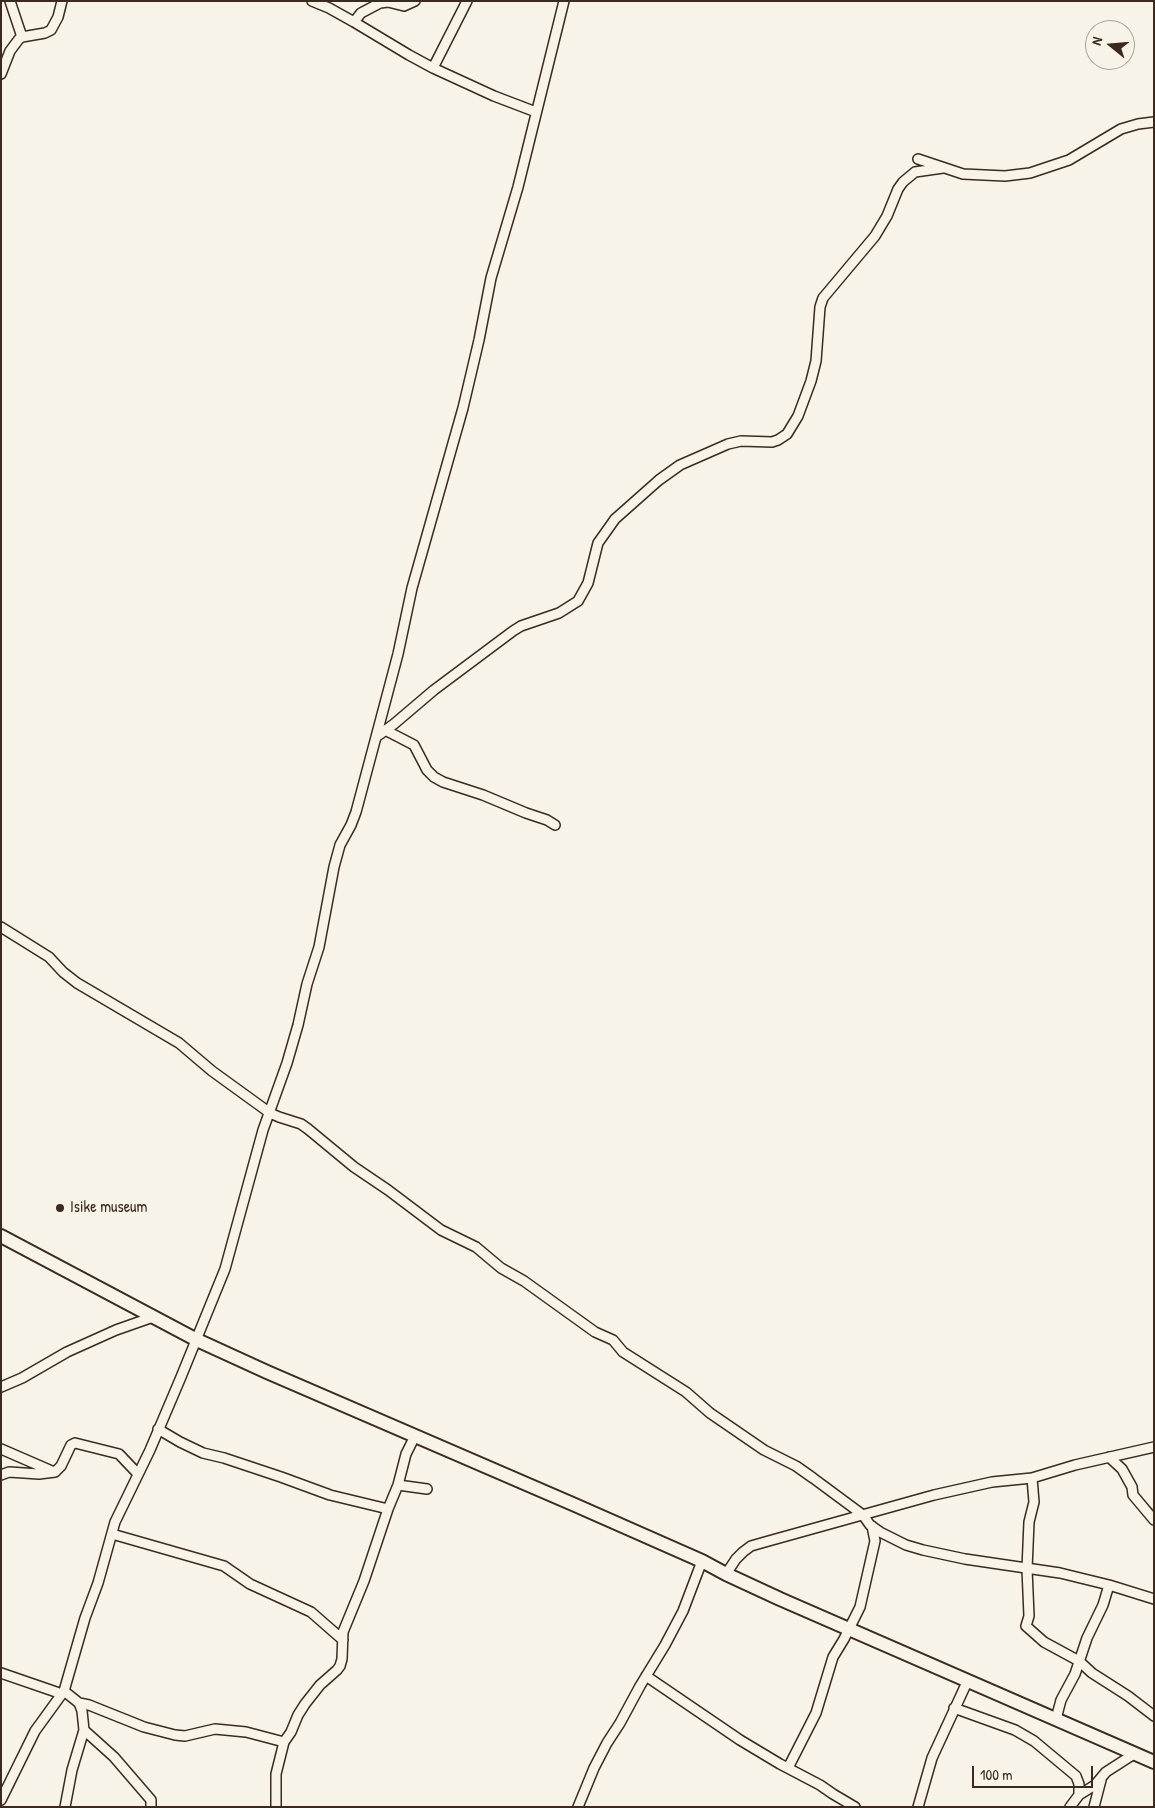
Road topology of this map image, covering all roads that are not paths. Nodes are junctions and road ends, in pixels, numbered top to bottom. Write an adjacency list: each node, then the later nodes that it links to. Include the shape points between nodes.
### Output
1 (10, 1): 8 (street)
2 (62, 1): 8 (street, via 51,30)
3 (312, 1): 7 (street)
4 (415, 1): 7 (street, via 404,6 380,3 361,13)
5 (468, 1): 9 (street)
6 (564, 1): 11 (street)
7 (354, 22): 9 (street)
8 (22, 37): 10 (street, via 10,51)
9 (433, 68): 11 (street)
10 (1, 74)
11 (536, 112): 16 (street, via 491,278 463,408 412,588)
12 (1154, 122): 14 (street, via 1121,130 1069,160 1030,173 1005,176 962,174)
13 (918, 159): 14 (street)
14 (943, 168): 15 (street, via 915,172 903,182 875,236 823,298 811,381 798,416 787,434 772,442 728,444 680,465 658,480 615,519 598,543 588,582 571,607 513,631)
15 (385, 730): 16 (street); 17 (street, via 414,745 434,777)
16 (376, 737): 19 (street, via 356,812 337,855 319,947 306,984 288,1063)
17 (555, 825)
18 (1, 927): 19 (street, via 49,957 77,983 179,1043)
19 (270, 1113): 22 (street, via 225,1269); 36 (street, via 301,1124 441,1230 476,1247 501,1268 595,1332 614,1341 623,1352 686,1392 710,1413 764,1450 796,1466)
20 (1, 1236): 21 (highway)
21 (153, 1317): 22 (highway); 23 (street, via 67,1352)
22 (197, 1340): 24 (street); 25 (highway)
23 (1, 1387)
24 (158, 1428): 30 (street); 35 (street, via 203,1453 330,1495)
25 (415, 1436): 33 (street); 40 (highway)
26 (1154, 1447): 28 (street)
27 (1, 1449): 29 (street)
28 (1109, 1457): 32 (street); 37 (street, via 1122,1468 1133,1495)
29 (55, 1472): 30 (street, via 75,1443 119,1454); 31 (street, via 9,1472)
30 (138, 1474): 39 (street)
31 (1, 1475)
32 (1032, 1478): 36 (street, via 971,1486); 41 (street, via 1034,1502 1029,1522)
33 (398, 1485): 34 (street); 35 (street)
34 (427, 1489)
35 (388, 1509): 46 (street, via 343,1632)
36 (863, 1516): 38 (street); 42 (street, via 751,1546 736,1558)
37 (1154, 1520)
38 (872, 1526): 41 (street, via 906,1545 923,1550); 45 (street, via 875,1541 860,1608)
39 (112, 1534): 46 (street, via 224,1566 250,1584 311,1612); 51 (street)
40 (702, 1561): 42 (highway); 49 (street, via 683,1611)
41 (1027, 1569): 43 (street, via 1060,1573); 47 (street, via 1026,1626 1044,1642)
42 (726, 1574): 45 (highway)
43 (1109, 1586): 44 (street); 47 (street)
44 (1154, 1599)
45 (849, 1628): 50 (highway); 60 (street, via 833,1657 816,1713)
46 (343, 1640): 57 (street, via 340,1666 306,1704)
47 (1079, 1661): 54 (street); 55 (street)
48 (1, 1673): 51 (street)
49 (646, 1676): 60 (street, via 740,1740); 67 (street, via 594,1768)
50 (968, 1680): 53 (street); 55 (highway)
51 (63, 1692): 52 (street); 63 (street, via 35,1731)
52 (78, 1703): 56 (street); 57 (street, via 174,1735 185,1736 215,1729 246,1732)
53 (954, 1708): 62 (street, via 1015,1730 1034,1741 1076,1776); 69 (street, via 932,1758)
54 (1154, 1716)
55 (1056, 1719): 58 (highway)
56 (84, 1730): 64 (street); 65 (street, via 152,1800)
57 (284, 1742): 66 (street, via 276,1774)
58 (1134, 1754): 59 (highway); 61 (street, via 1106,1772)
59 (1154, 1762)
60 (788, 1768): 68 (street)
61 (1101, 1780): 62 (street); 71 (street)
62 (1078, 1794): 70 (street)
63 (1, 1800)
64 (65, 1807)
65 (151, 1807)
66 (276, 1807)
67 (578, 1807)
68 (855, 1807)
69 (918, 1807)
70 (1070, 1807)
71 (1094, 1807)

